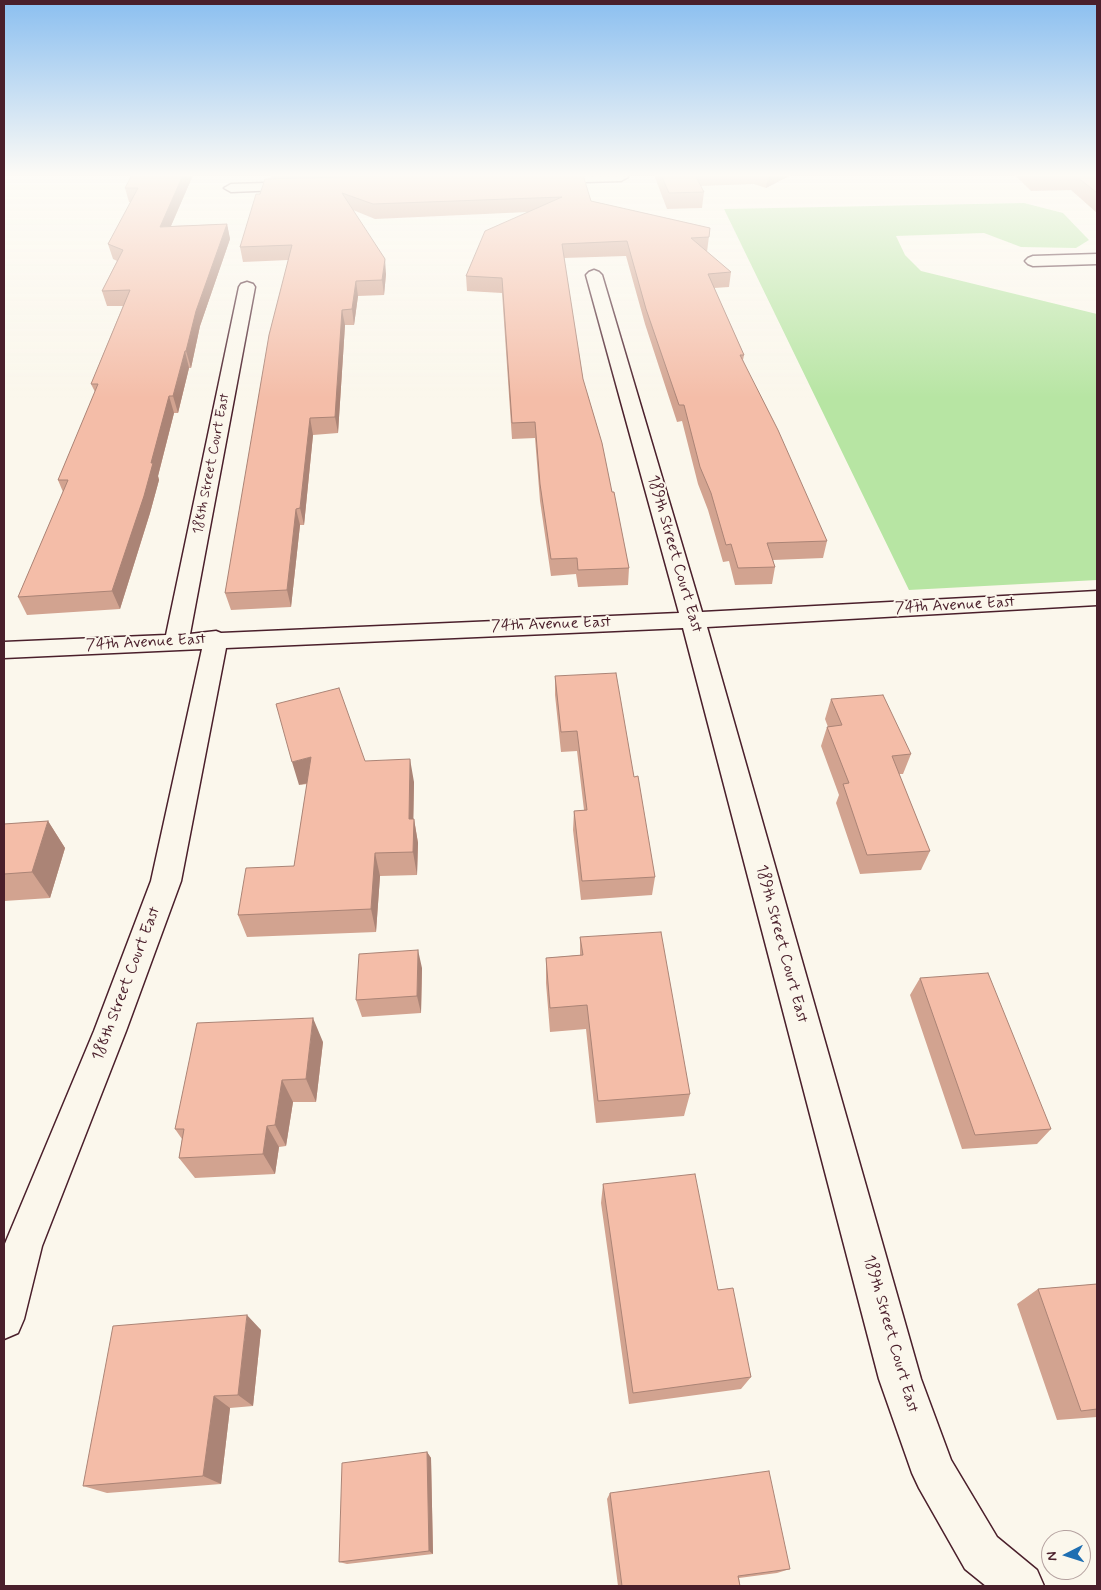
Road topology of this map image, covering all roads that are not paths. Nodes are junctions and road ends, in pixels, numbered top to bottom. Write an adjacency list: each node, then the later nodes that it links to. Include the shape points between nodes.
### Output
1 (1097, 259): 2 (street)
2 (1033, 261)
3 (594, 275): 6 (street, 189th Street Court East)
4 (247, 287): 8 (street, 188th Street Court East)
5 (1097, 598): 6 (street, 74th Avenue East)
6 (693, 620): 7 (street, 74th Avenue East); 11 (street, 189th Street Court East, via 900,1379 934,1473 981,1552)
7 (216, 640): 8 (street, 74th Avenue East); 10 (street, 188th Street Court East, via 166,881 110,1031 23,1246)
8 (177, 641): 9 (street, 74th Avenue East)
9 (4, 650)
10 (4, 1319)
11 (1020, 1586)

